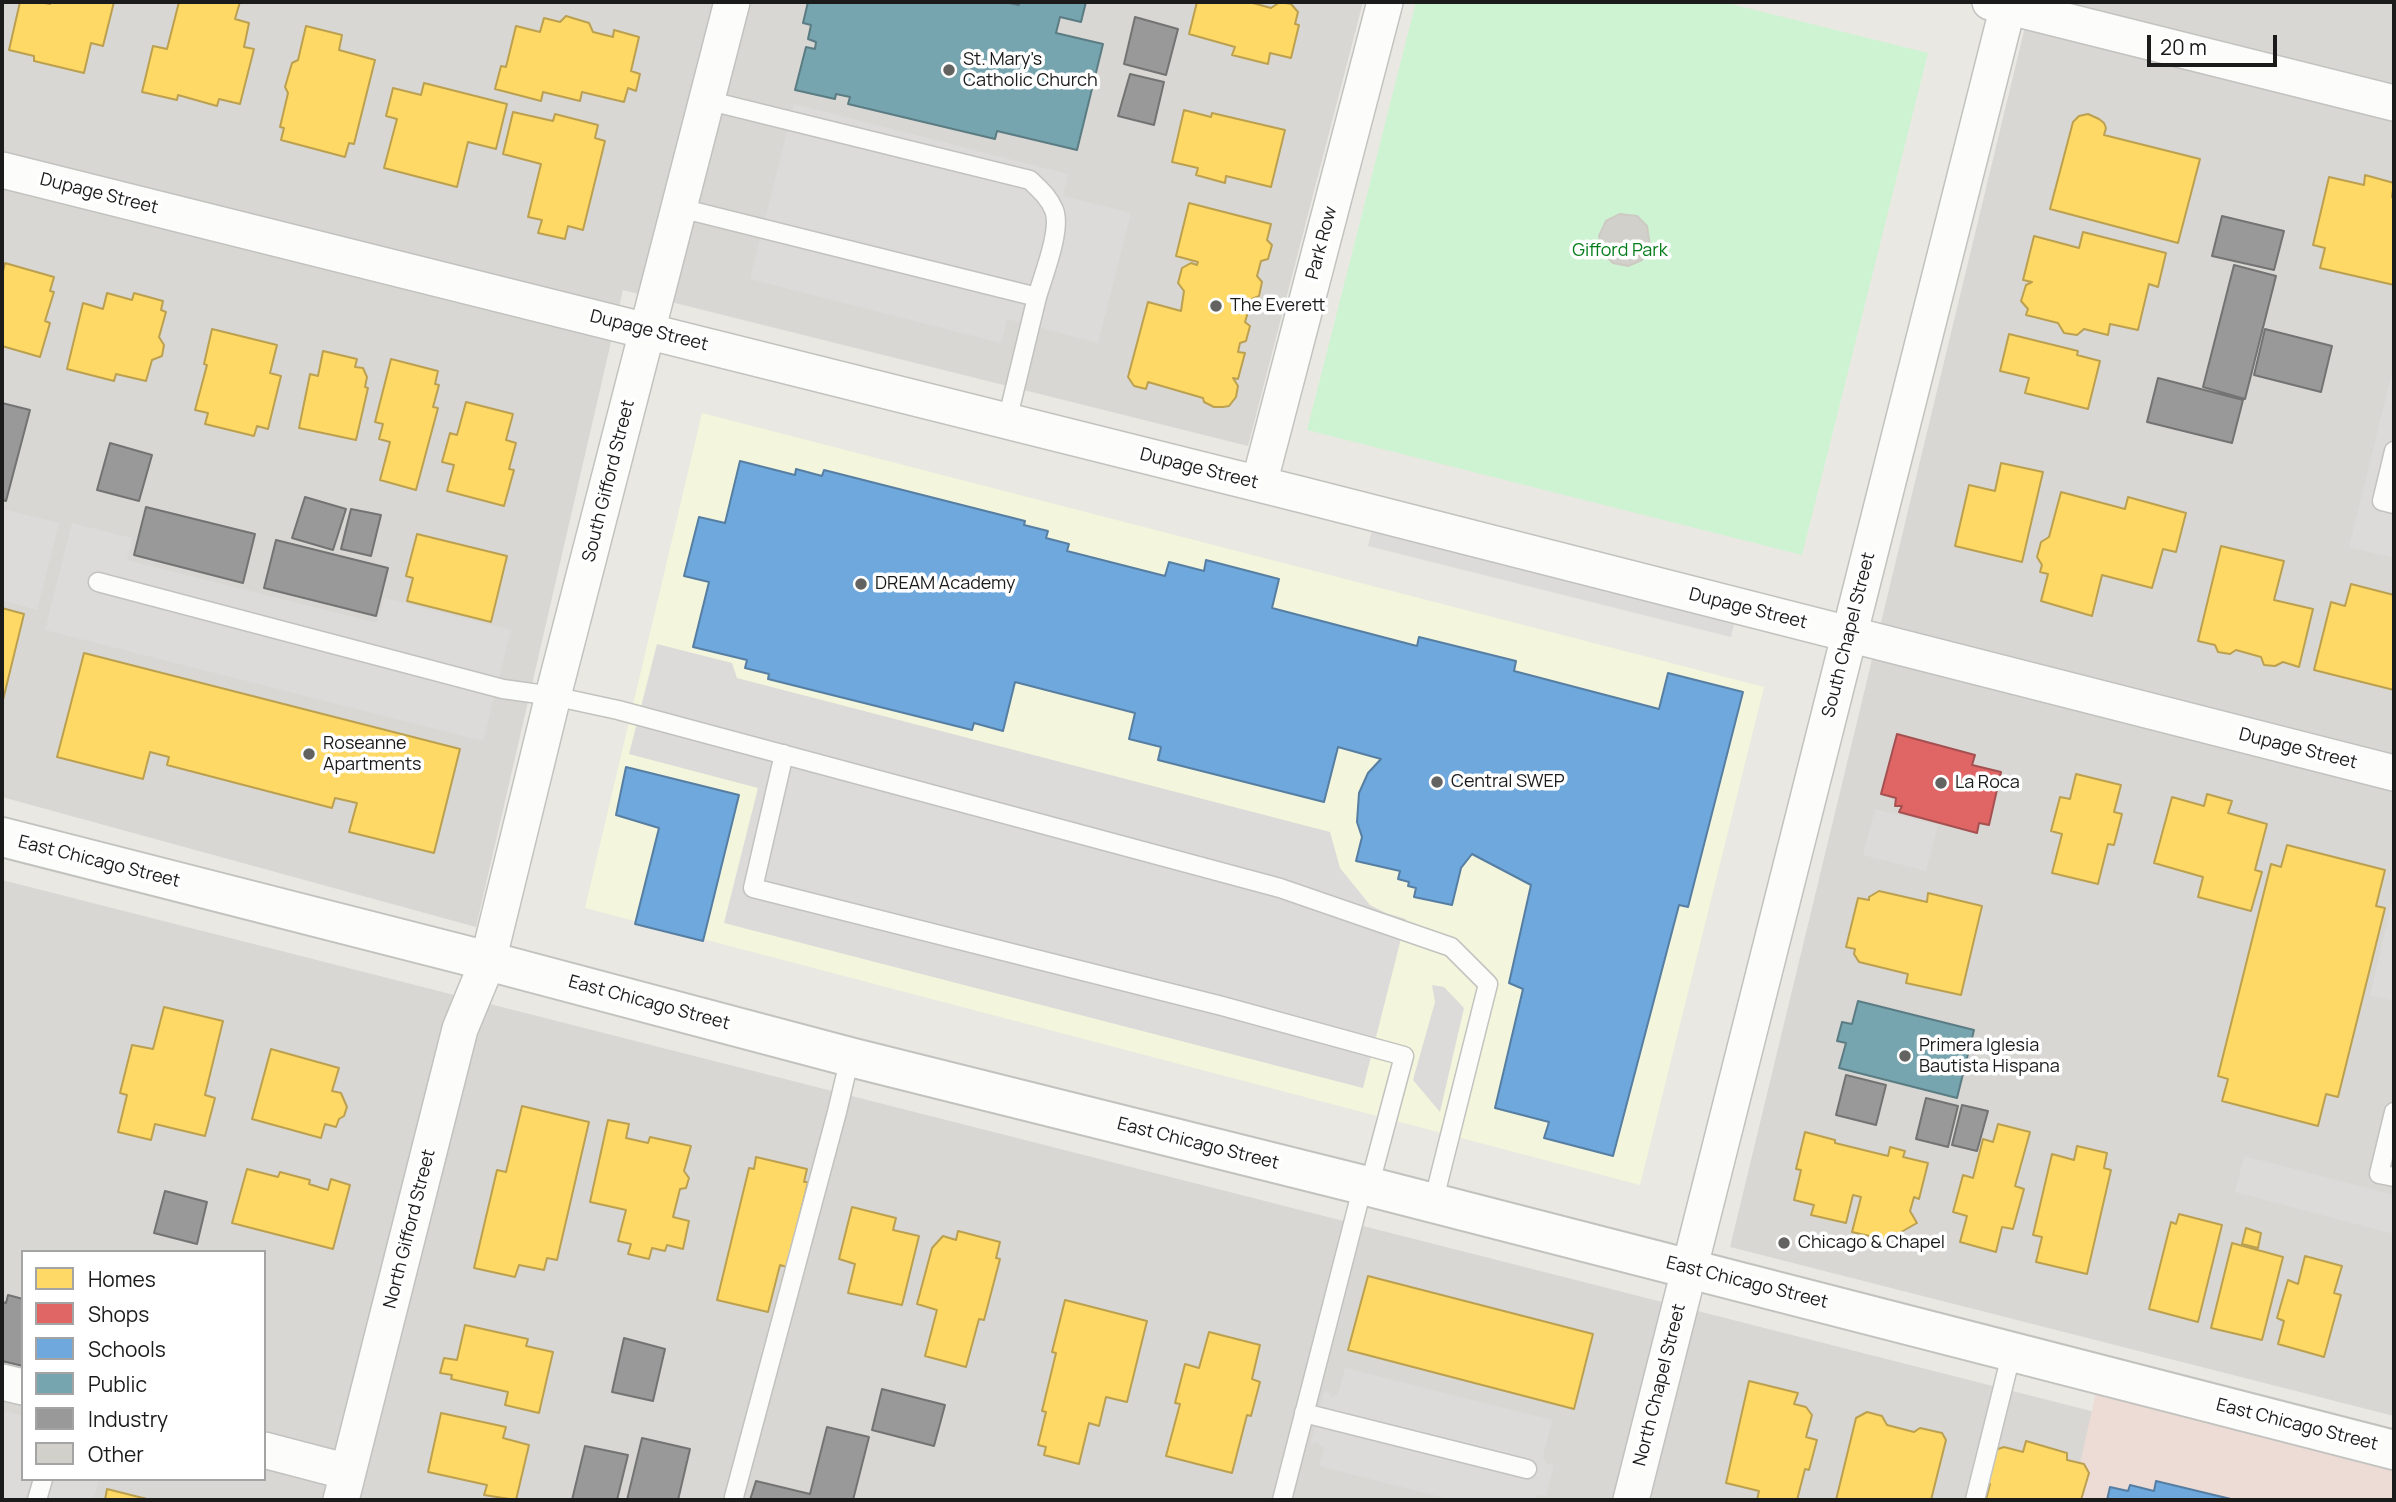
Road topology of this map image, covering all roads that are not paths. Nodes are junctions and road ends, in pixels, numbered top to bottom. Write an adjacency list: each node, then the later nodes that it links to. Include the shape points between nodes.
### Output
1 (732, 2): 4 (street, South Gifford Street)
2 (1385, 2): 12 (street, Park Row)
3 (2002, 3): 5 (street); 15 (street, South Chapel Street)
4 (706, 100): 7 (street, South Gifford Street); 8 (lane, via 1030,180 1055,211 1056,225)
5 (2394, 103)
6 (2, 170): 9 (street, Dupage Street)
7 (680, 208): 8 (lane); 9 (street, South Gifford Street)
8 (1037, 297): 10 (lane)
9 (648, 331): 10 (street, Dupage Street); 16 (street, South Gifford Street)
10 (1007, 421): 12 (street, Dupage Street)
11 (2394, 451): 13 (lane, via 2382,501)
12 (1259, 484): 15 (street, Dupage Street)
13 (2394, 505)
14 (98, 582): 16 (lane, via 503,689)
15 (1849, 634): 18 (street, Dupage Street); 26 (street, South Chapel Street)
16 (553, 696): 17 (lane); 20 (street, South Gifford Street)
17 (784, 754): 24 (lane, via 753,888 1209,1002 1404,1056); 25 (lane, via 1280,888 1451,947 1489,984)
18 (2394, 774)
19 (2, 837): 20 (street, East Chicago Street)
20 (488, 961): 21 (street, East Chicago Street); 35 (street, North Gifford Street, via 460,1030)
21 (850, 1057): 24 (street, East Chicago Street); 36 (lane)
22 (2394, 1112): 23 (lane, via 2379,1174)
23 (2394, 1177)
24 (1366, 1186): 25 (street, East Chicago Street); 30 (lane)
25 (1433, 1203): 26 (street, East Chicago Street)
26 (1689, 1269): 27 (street, East Chicago Street); 39 (street, North Chapel Street)
27 (2012, 1351): 31 (street, East Chicago Street); 40 (lane)
28 (2, 1382): 29 (street)
29 (21, 1387)
30 (1304, 1413): 33 (lane); 38 (lane)
31 (2394, 1450)
32 (266, 1451): 35 (street)
33 (1527, 1469)
34 (42, 1481): 37 (lane)
35 (345, 1486)
36 (734, 1497)
37 (37, 1500)
38 (1282, 1500)
39 (1631, 1500)
40 (1975, 1500)

